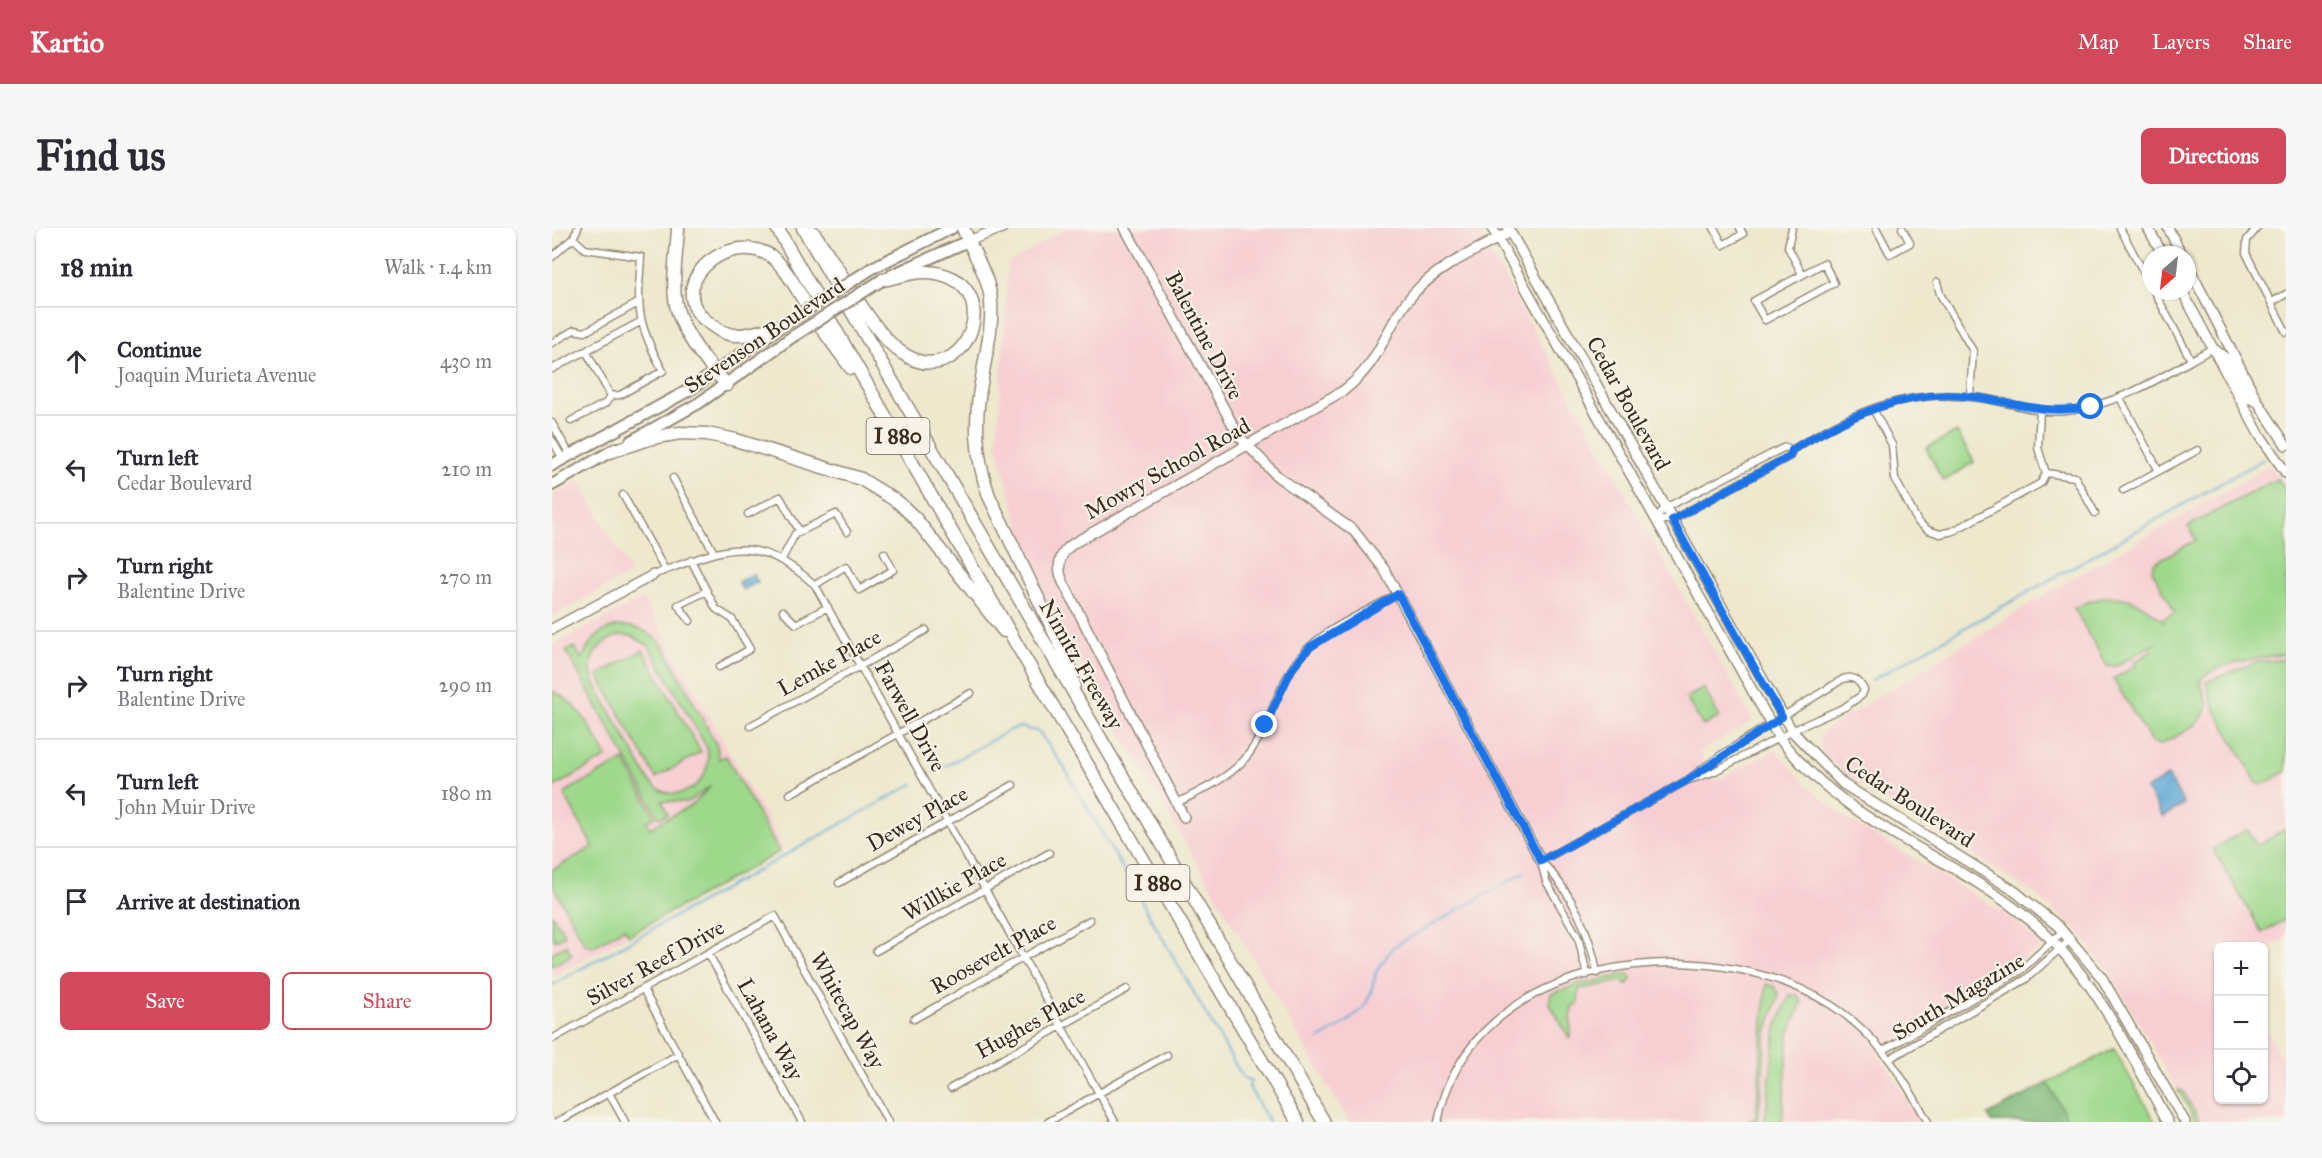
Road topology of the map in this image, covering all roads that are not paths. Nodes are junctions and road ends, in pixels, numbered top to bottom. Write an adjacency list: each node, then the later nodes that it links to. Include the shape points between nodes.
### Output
1 (578, 228): 21 (street)
2 (678, 228): 45 (highway, via 675,300 689,334)
3 (777, 228): 51 (highway, Nimitz Freeway / I 880)
4 (803, 228): 96 (highway, Nimitz Freeway / I 880)
5 (809, 228): 29 (highway, via 877,328 902,354 934,362 950,358 963,346 975,320 974,304 953,278 924,272)
6 (952, 228): 38 (main road, Stevenson Boulevard, bridge, via 874,267)
7 (963, 228): 23 (highway)
8 (1002, 228): 23 (main road, Stevenson Boulevard)
9 (1125, 228): 58 (main road, Balentine Drive)
10 (1492, 228): 22 (main road, Cedar Boulevard)
11 (1714, 228): 12 (street, via 1723,245 1743,234)
12 (1740, 228)
13 (1792, 228): 28 (street, via 1788,247)
14 (1876, 228): 15 (street, via 1890,254 1910,243)
15 (1902, 228)
16 (2120, 228): 27 (street)
17 (2149, 228): 24 (main road)
18 (2168, 228): 25 (main road)
19 (2257, 228): 35 (street, via 2247,240 2246,253)
20 (1509, 230): 22 (main road, Mowry School Road); 71 (main road, Cedar Boulevard)
21 (573, 238): 26 (street); 36 (street, via 585,249 641,257)
22 (1498, 238): 58 (main road, Mowry School Road, via 1443,269 1413,294 1377,356 1353,383); 74 (main road, Cedar Boulevard)
23 (968, 241): 29 (main road, Stevenson Boulevard); 96 (highway, via 991,298 991,330 976,416 982,477 1070,665)
24 (2158, 246)
25 (2177, 246)
26 (552, 257)
27 (2142, 269)
28 (1802, 274): 28 (street, via 1754,301 1765,320 1834,283 1824,263)
29 (882, 280): 46 (main road, Stevenson Boulevard, bridge, via 792,337)
30 (2196, 281): 50 (main road)
31 (1937, 282): 48 (street, via 1973,351)
32 (2286, 294): 35 (street)
33 (2159, 300): 43 (street)
34 (2187, 300): 41 (main road)
35 (2272, 302): 39 (street)
36 (638, 303): 37 (street); 40 (street, via 585,332 574,330)
37 (640, 322): 42 (street); 47 (street, via 663,371 621,395)
38 (783, 325): 45 (main road, Stevenson Boulevard); 51 (highway, via 734,335 705,320 696,308 693,294 700,264 726,246 742,244 770,255)
39 (2286, 332)
40 (552, 343)
41 (2213, 348): 43 (street); 50 (main road, via 2226,359 2248,398); 66 (main road, via 2259,434)
42 (586, 351): 44 (street); 47 (street)
43 (2191, 360): 49 (street)
44 (552, 369)
45 (716, 373): 46 (highway); 62 (main road, Stevenson Boulevard)
46 (727, 385): 61 (main road, Stevenson Boulevard)
47 (611, 396): 54 (street, via 606,403)
48 (1970, 396): 52 (street, via 1906,397); 53 (street)
49 (2120, 398): 53 (street, via 2066,411); 64 (street)
50 (2259, 402): 57 (main road)
51 (880, 405): 92 (highway, Nimitz Freeway / I 880)
52 (1873, 409): 59 (street, via 1825,429); 65 (street, via 1892,445 1894,479 1917,522 1928,530 1940,534 1953,531 2031,490)
53 (2040, 411): 65 (street, via 2038,448)
54 (571, 421)
55 (552, 423): 62 (street)
56 (552, 440): 62 (street)
57 (2286, 445)
58 (1247, 446): 86 (main road, Balentine Drive, via 1277,476 1354,531 1376,556); 106 (main road, Mowry School Road, via 1074,543 1063,552 1059,562 1063,582)
59 (1792, 450): 71 (street, via 1785,447); 75 (street, via 1790,456)
60 (2198, 450): 64 (street)
61 (610, 452): 68 (main road, Stevenson Boulevard); 92 (highway, via 652,438 707,434 861,479 898,502 915,518 990,617)
62 (566, 457): 63 (main road, Stevenson Boulevard)
63 (552, 465)
64 (2159, 471): 69 (street)
65 (2046, 473): 72 (street, via 2075,477)
66 (2286, 473)
67 (673, 478): 78 (street)
68 (552, 485)
69 (2123, 490)
70 (624, 495): 82 (street)
71 (1665, 508): 74 (street); 75 (main road, Cedar Boulevard)
72 (2095, 513)
73 (748, 514): 76 (street, via 780,497)
74 (1655, 519): 75 (street); 98 (main road, Cedar Boulevard)
75 (1672, 520): 97 (main road, Cedar Boulevard)
76 (800, 532): 77 (street, via 836,514); 80 (street, via 795,534)
77 (847, 532)
78 (713, 551): 80 (street, Farwell Drive, via 739,548); 81 (street, Farwell Drive)
79 (884, 553): 84 (street, via 893,570 859,590 846,566)
80 (782, 559): 84 (street, Farwell Drive)
81 (691, 560): 82 (street, Farwell Drive); 85 (street)
82 (665, 570): 83 (street, Farwell Drive)
83 (653, 575): 90 (main road, Farwell Drive)
84 (815, 585): 87 (street, Farwell Drive)
85 (707, 591): 89 (street, via 678,605); 94 (street, via 716,609 732,619 750,649)
86 (1398, 594): 106 (street, via 1310,647 1292,669 1244,760 1220,780); 110 (main road, Balentine Drive)
87 (828, 607): 88 (street, via 796,624); 93 (street, Farwell Drive)
88 (783, 611)
89 (690, 621)
90 (552, 629)
91 (926, 630): 93 (street, Lemke Place)
92 (1017, 645): 143 (highway, Nimitz Freeway / I 880)
93 (860, 665): 99 (street, Lemke Place); 101 (street, Farwell Drive)
94 (718, 668)
95 (971, 693): 101 (street)
96 (1076, 696): 144 (highway, Nimitz Freeway / I 880)
97 (1782, 717): 98 (street); 100 (main road, Cedar Boulevard); 100 (street, via 1843,679 1849,677 1861,684 1864,690 1857,700)
98 (1770, 725): 102 (main road, Cedar Boulevard); 103 (street)
99 (750, 726)
100 (1792, 731): 102 (street); 115 (main road, Cedar Boulevard, via 1843,784 2013,890)
101 (898, 734): 105 (street); 108 (street, Farwell Drive)
102 (1779, 738): 103 (street, via 1713,772); 117 (main road, Cedar Boulevard, via 1809,773 1844,803 1995,895)
103 (1686, 781): 110 (street)
104 (1013, 785): 108 (street, Dewey Place)
105 (790, 794)
106 (1177, 803): 107 (main road, Mowry School Road)
107 (1184, 817)
108 (947, 822): 111 (street, Dewey Place); 112 (street, Farwell Drive)
109 (1049, 853): 112 (street, Willkie Place)
110 (1541, 861): 122 (street, Balentine Drive, via 1556,876 1588,933); 123 (street, Balentine Drive, via 1546,881 1578,937)
111 (839, 883)
112 (984, 889): 119 (street, Willkie Place); 121 (street, Farwell Drive)
113 (775, 916): 120 (street, Silver Reef Drive); 140 (street, Whitecap Way)
114 (1090, 920): 121 (street, Roosevelt Place)
115 (2063, 931): 116 (main road, Cedar Boulevard); 117 (street, South Magazine)
116 (2071, 939): 118 (street, South Magazine); 148 (main road, Cedar Boulevard, via 2110,991)
117 (2053, 941): 118 (main road, Cedar Boulevard); 129 (street, South Magazine, via 2008,979)
118 (2060, 949): 132 (street, South Magazine, via 2026,980); 147 (main road, Cedar Boulevard, via 2090,986)
119 (876, 951)
120 (708, 953): 124 (street, Silver Reef Drive); 139 (street, Lahana Way)
121 (1023, 957): 126 (street, Roosevelt Place); 127 (street, Farwell Drive)
122 (1597, 973): 123 (street); 129 (street, via 1671,963 1724,967 1765,976 1832,1006)
123 (1587, 975): 145 (street, via 1539,991 1494,1022 1461,1061)
124 (643, 989): 128 (street, Silver Reef Drive); 130 (street)
125 (1127, 989): 127 (street, Hughes Place)
126 (914, 1019)
127 (1061, 1026): 133 (street, Hughes Place); 135 (street, Farwell Drive)
128 (552, 1039)
129 (1884, 1050): 132 (street)
130 (678, 1055): 134 (street); 138 (street)
131 (1167, 1055): 135 (street)
132 (1890, 1059): 146 (street)
133 (951, 1088)
134 (609, 1093): 136 (street); 137 (street)
135 (1099, 1094): 141 (street); 142 (street, Farwell Drive)
136 (557, 1122)
137 (625, 1122)
138 (715, 1122)
139 (802, 1122)
140 (888, 1122)
141 (1048, 1122)
142 (1115, 1122)
143 (1298, 1122)
144 (1324, 1122)
145 (1438, 1122)
146 (1928, 1122)
147 (2169, 1122)
148 (2185, 1122)

